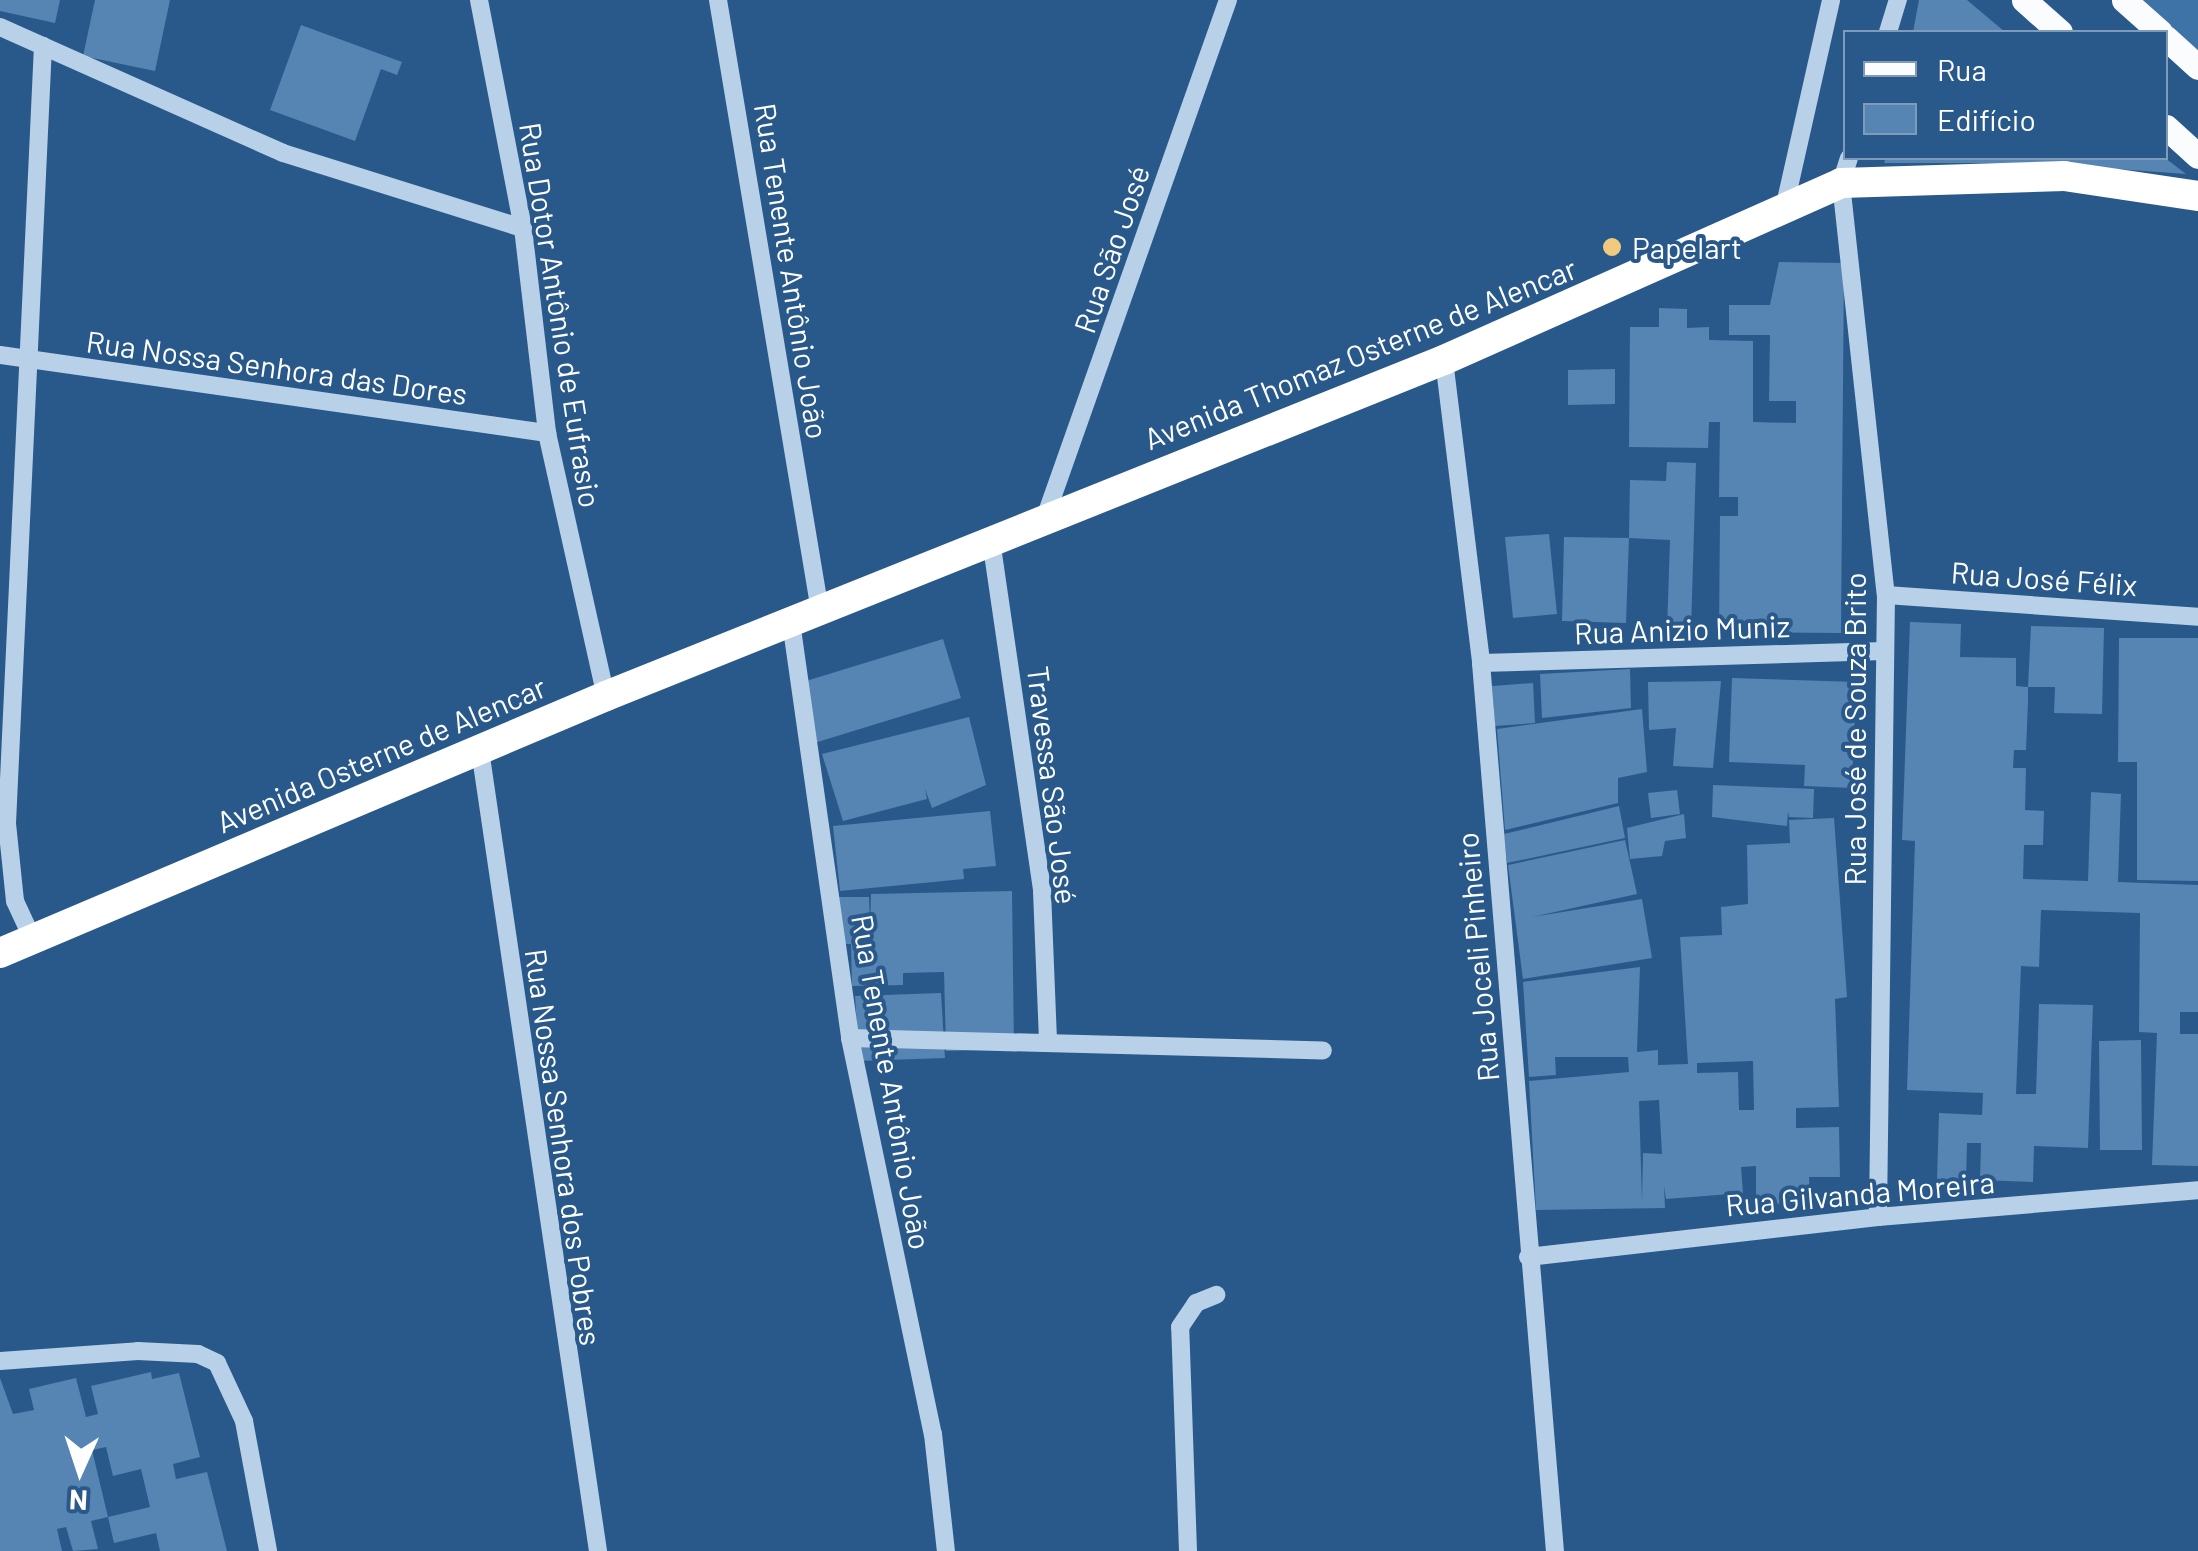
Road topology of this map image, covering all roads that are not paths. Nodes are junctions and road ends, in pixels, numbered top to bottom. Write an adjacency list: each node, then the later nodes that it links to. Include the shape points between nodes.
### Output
1 (479, 0): 20 (street, Rua Dotor Antônio de Eufrasio)
2 (718, 0): 28 (street, Rua Tenente Antônio João)
3 (1228, 0): 25 (street, Rua São José)
4 (1831, 0): 19 (street)
5 (1898, 0): 9 (street)
6 (2024, 0): 10 (main road)
7 (2124, 0): 11 (main road)
8 (0, 27): 13 (street)
9 (1889, 30)
10 (2058, 30)
11 (2158, 30)
12 (2168, 40): 14 (main road)
13 (42, 46): 20 (street, via 283,153); 22 (street)
14 (2198, 67)
15 (2168, 129): 16 (main road)
16 (2198, 156)
17 (1845, 170): 18 (highway, Avenida Thomaz Osterne de Alencar, via 2064,176); 19 (highway, Avenida Thomaz Osterne de Alencar); 27 (street, Rua José de Souza Brito)
18 (2198, 196)
19 (1784, 211): 23 (highway, Avenida Thomaz Osterne de Alencar)
20 (523, 228): 24 (street, Rua Dotor Antônio de Eufrasio)
21 (0, 354): 22 (street, Rua Nossa Senhora das Dores)
22 (25, 359): 24 (street, Rua Nossa Senhora das Dores); 35 (street)
23 (1444, 360): 25 (highway, Avenida Thomaz Osterne de Alencar); 32 (street, Rua Joceli Pinheiro)
24 (547, 433): 33 (street, Rua Dotor Antônio de Eufrasio)
25 (1046, 516): 26 (highway, Avenida Thomaz Osterne de Alencar)
26 (991, 540): 28 (highway, Avenida Thomaz Osterne de Alencar); 39 (street, Travessa São José, via 1042,891)
27 (1886, 595): 29 (street, Rua José Félix); 31 (street, Rua José de Souza Brito)
28 (820, 611): 30 (highway, Avenida Thomaz Osterne de Alencar)
29 (2198, 617)
30 (791, 622): 33 (highway, Avenida Osterne de Alencar); 38 (street, Rua Tenente Antônio João)
31 (1884, 650): 32 (street, Rua Anizio Muniz); 42 (street, Rua José de Souza Brito)
32 (1481, 663): 43 (street, Rua Joceli Pinheiro)
33 (606, 696): 34 (highway, Avenida Osterne de Alencar)
34 (480, 750): 36 (highway, Avenida Osterne de Alencar); 47 (street, Rua Nossa Senhora dos Pobres)
35 (8, 900): 36 (street)
36 (34, 942): 37 (highway, Avenida Osterne de Alencar)
37 (0, 953)
38 (850, 1038): 39 (street); 48 (street, Rua Tenente Antônio João, via 933,1434)
39 (1048, 1038): 40 (street)
40 (1323, 1050)
41 (2198, 1190): 42 (street, Rua Gilvanda Moreira)
42 (1878, 1217): 43 (street, Rua Gilvanda Moreira)
43 (1528, 1257): 50 (street, Rua Joceli Pinheiro)
44 (1216, 1295): 49 (street, via 1196,1303 1180,1328)
45 (0, 1361): 46 (street, via 138,1350 198,1354 217,1363 244,1421)
46 (268, 1551)
47 (598, 1551)
48 (946, 1551)
49 (1188, 1551)
50 (1555, 1551)

